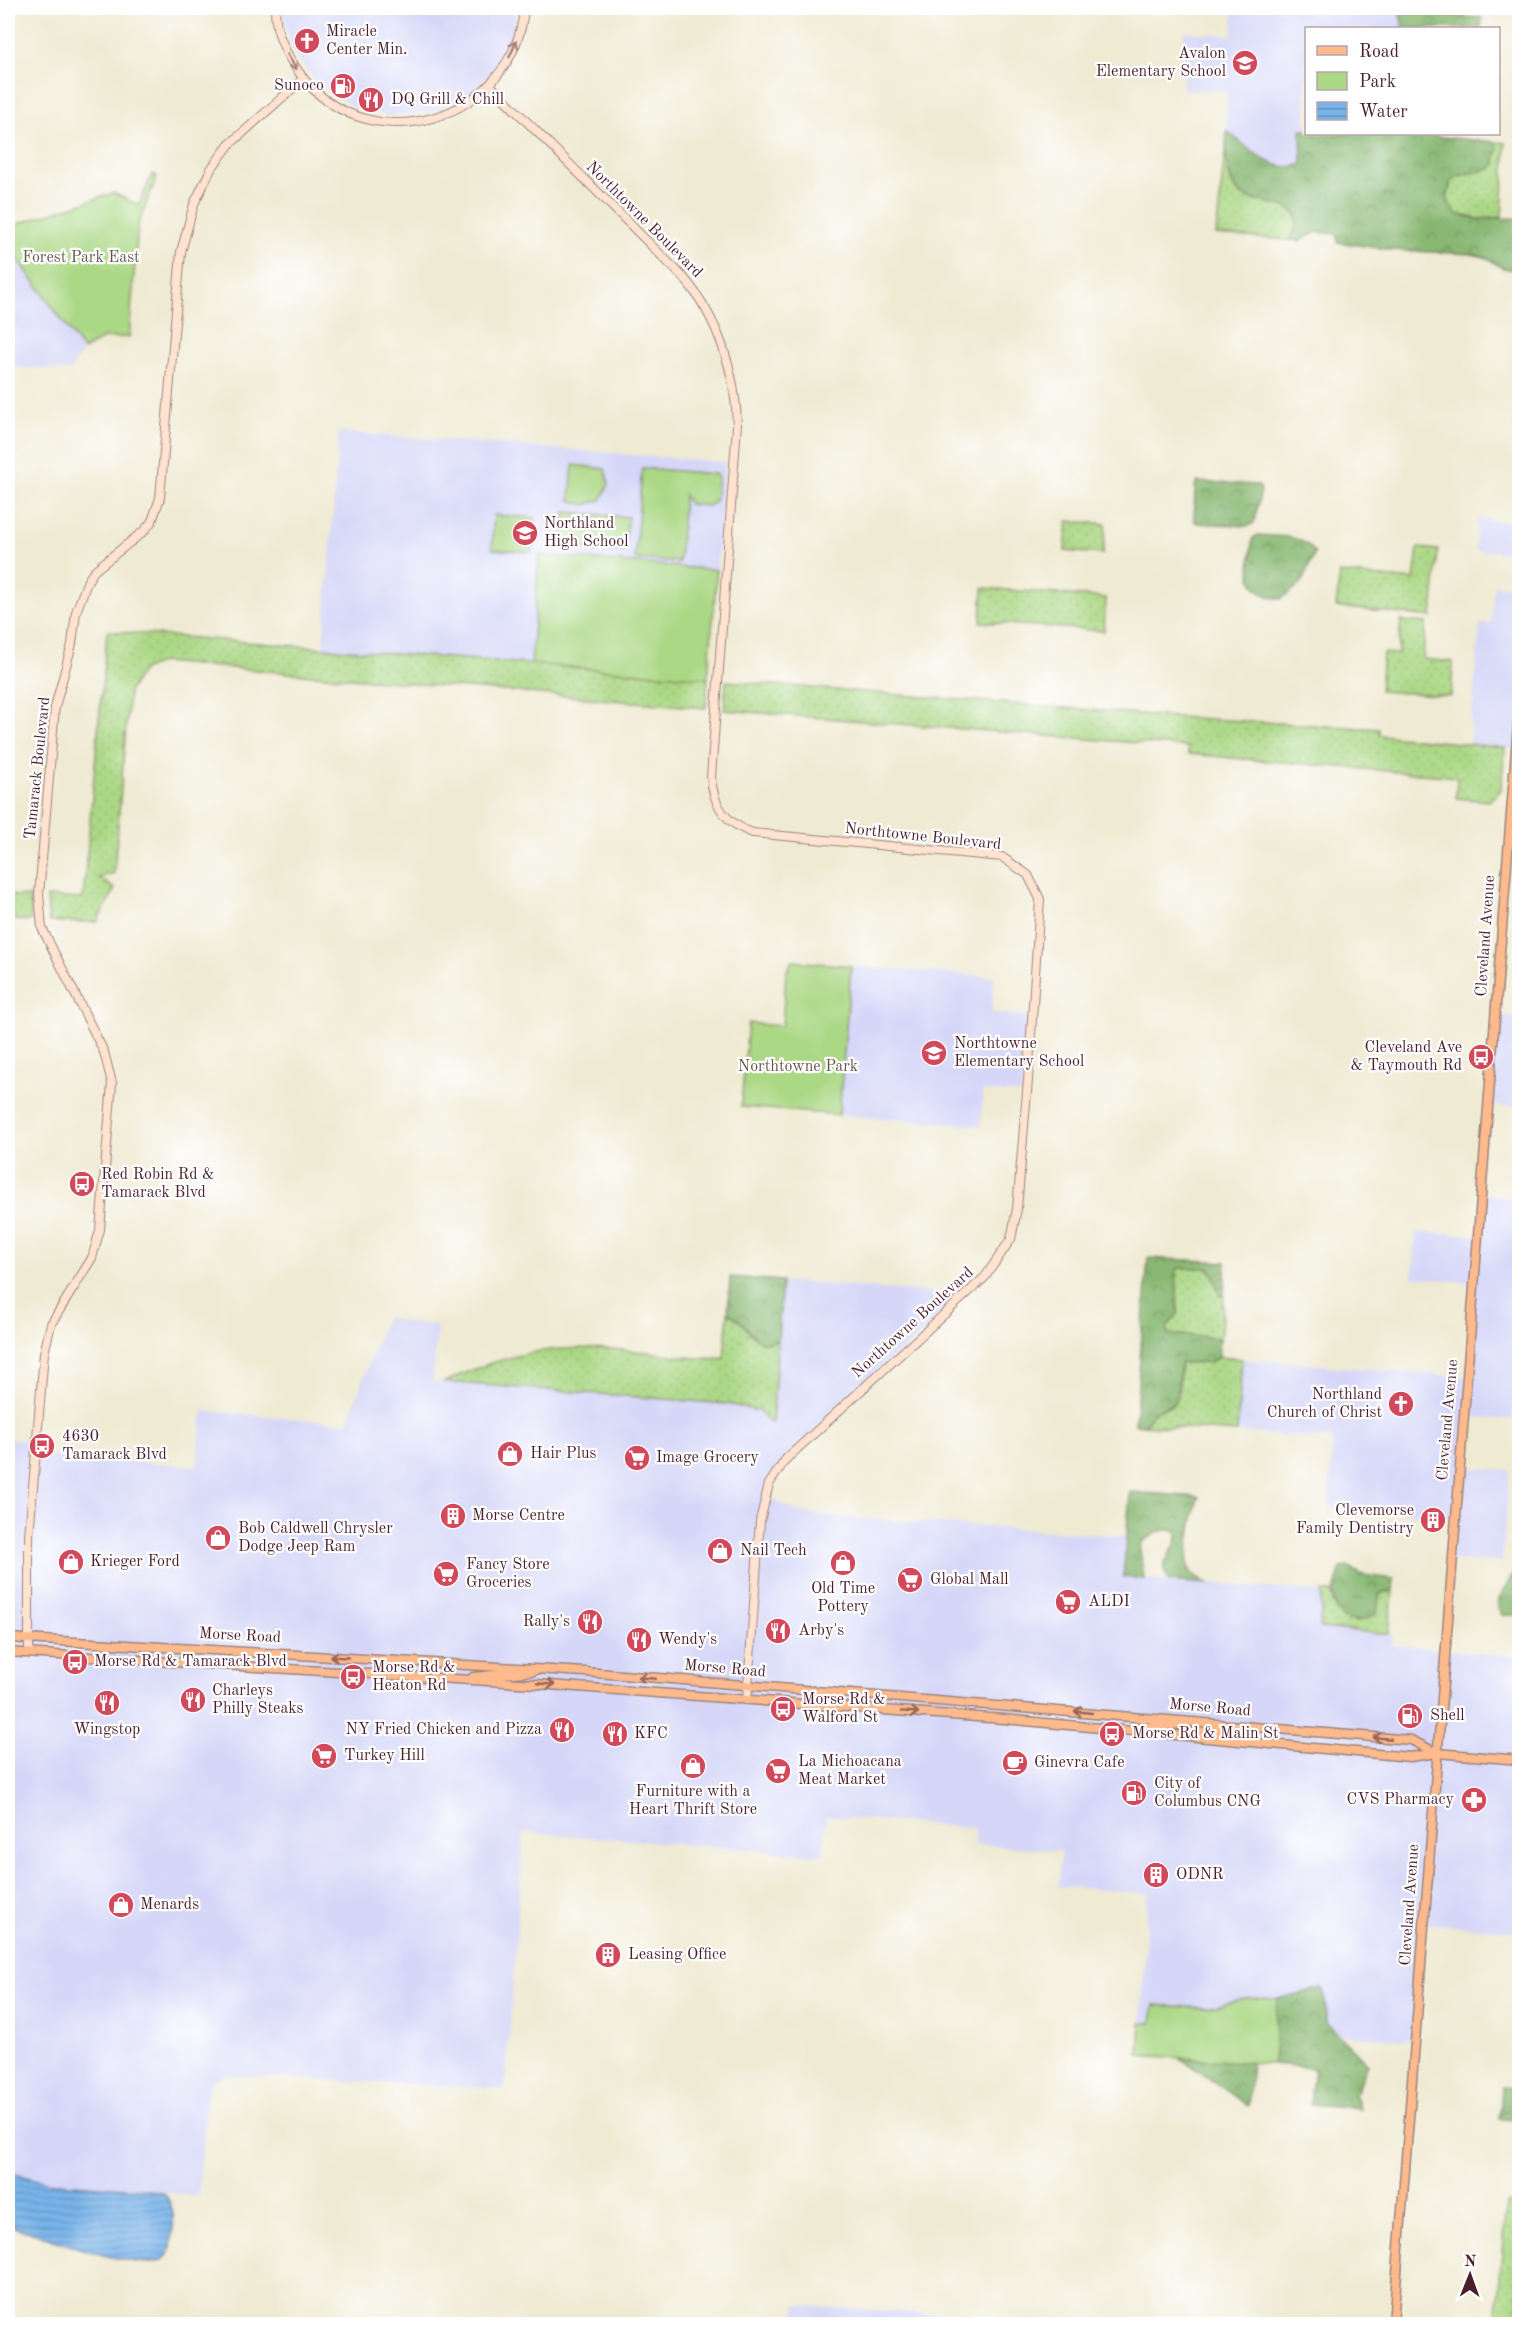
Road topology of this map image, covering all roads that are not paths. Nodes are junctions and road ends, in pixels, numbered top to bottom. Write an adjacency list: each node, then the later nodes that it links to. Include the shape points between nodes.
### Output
1 (274, 8): 3 (street, one-way to 3, via 279,35)
2 (524, 8): 4 (street, one-way to 2, via 517,41)
3 (303, 80): 4 (street, via 338,108 358,117 391,123 417,122 451,112); 7 (street, Tamarack Boulevard, via 229,145 211,169 194,204 181,252 160,498 144,531 88,580 76,612 72,645 55,707 39,895 42,928 104,1052 112,1083 100,1230 92,1258 51,1324 44,1353 29,1536)
4 (490, 85): 12 (street, Northtowne Boulevard, via 684,278 702,302 724,349 732,377 737,425 711,777 717,806 732,824 753,833 1002,857 1028,875 1040,899 1029,1071 1011,1239 985,1277 786,1460 768,1484 760,1521)
5 (1520, 698): 18 (main road, Cleveland Avenue)
6 (8, 1638): 7 (main road, Morse Road)
7 (30, 1640): 9 (street, Tamarack Boulevard); 10 (main road, Morse Road, one-way to 7)
8 (8, 1652): 9 (main road, Morse Road)
9 (29, 1653): 11 (main road, Morse Road)
10 (537, 1669): 11 (main road, via 531,1673 487,1674); 12 (main road, Morse Road, one-way to 10)
11 (466, 1679): 13 (main road, Morse Road, one-way to 13)
12 (747, 1687): 13 (street, Northtowne Boulevard); 14 (main road, Morse Road, one-way to 12)
13 (747, 1700): 16 (main road, Morse Road, one-way to 16)
14 (1187, 1720): 15 (main road, Morse Road); 16 (main road, via 1180,1725)
15 (1261, 1727): 17 (main road); 18 (main road, Morse Road, one-way to 15, via 1411,1740)
16 (1126, 1730): 17 (main road, Morse Road)
17 (1185, 1735): 18 (main road, Morse Road, via 1410,1758)
18 (1437, 1753): 19 (main road, Morse Road); 20 (main road, Cleveland Avenue)
19 (1520, 1760)
20 (1393, 2325)

